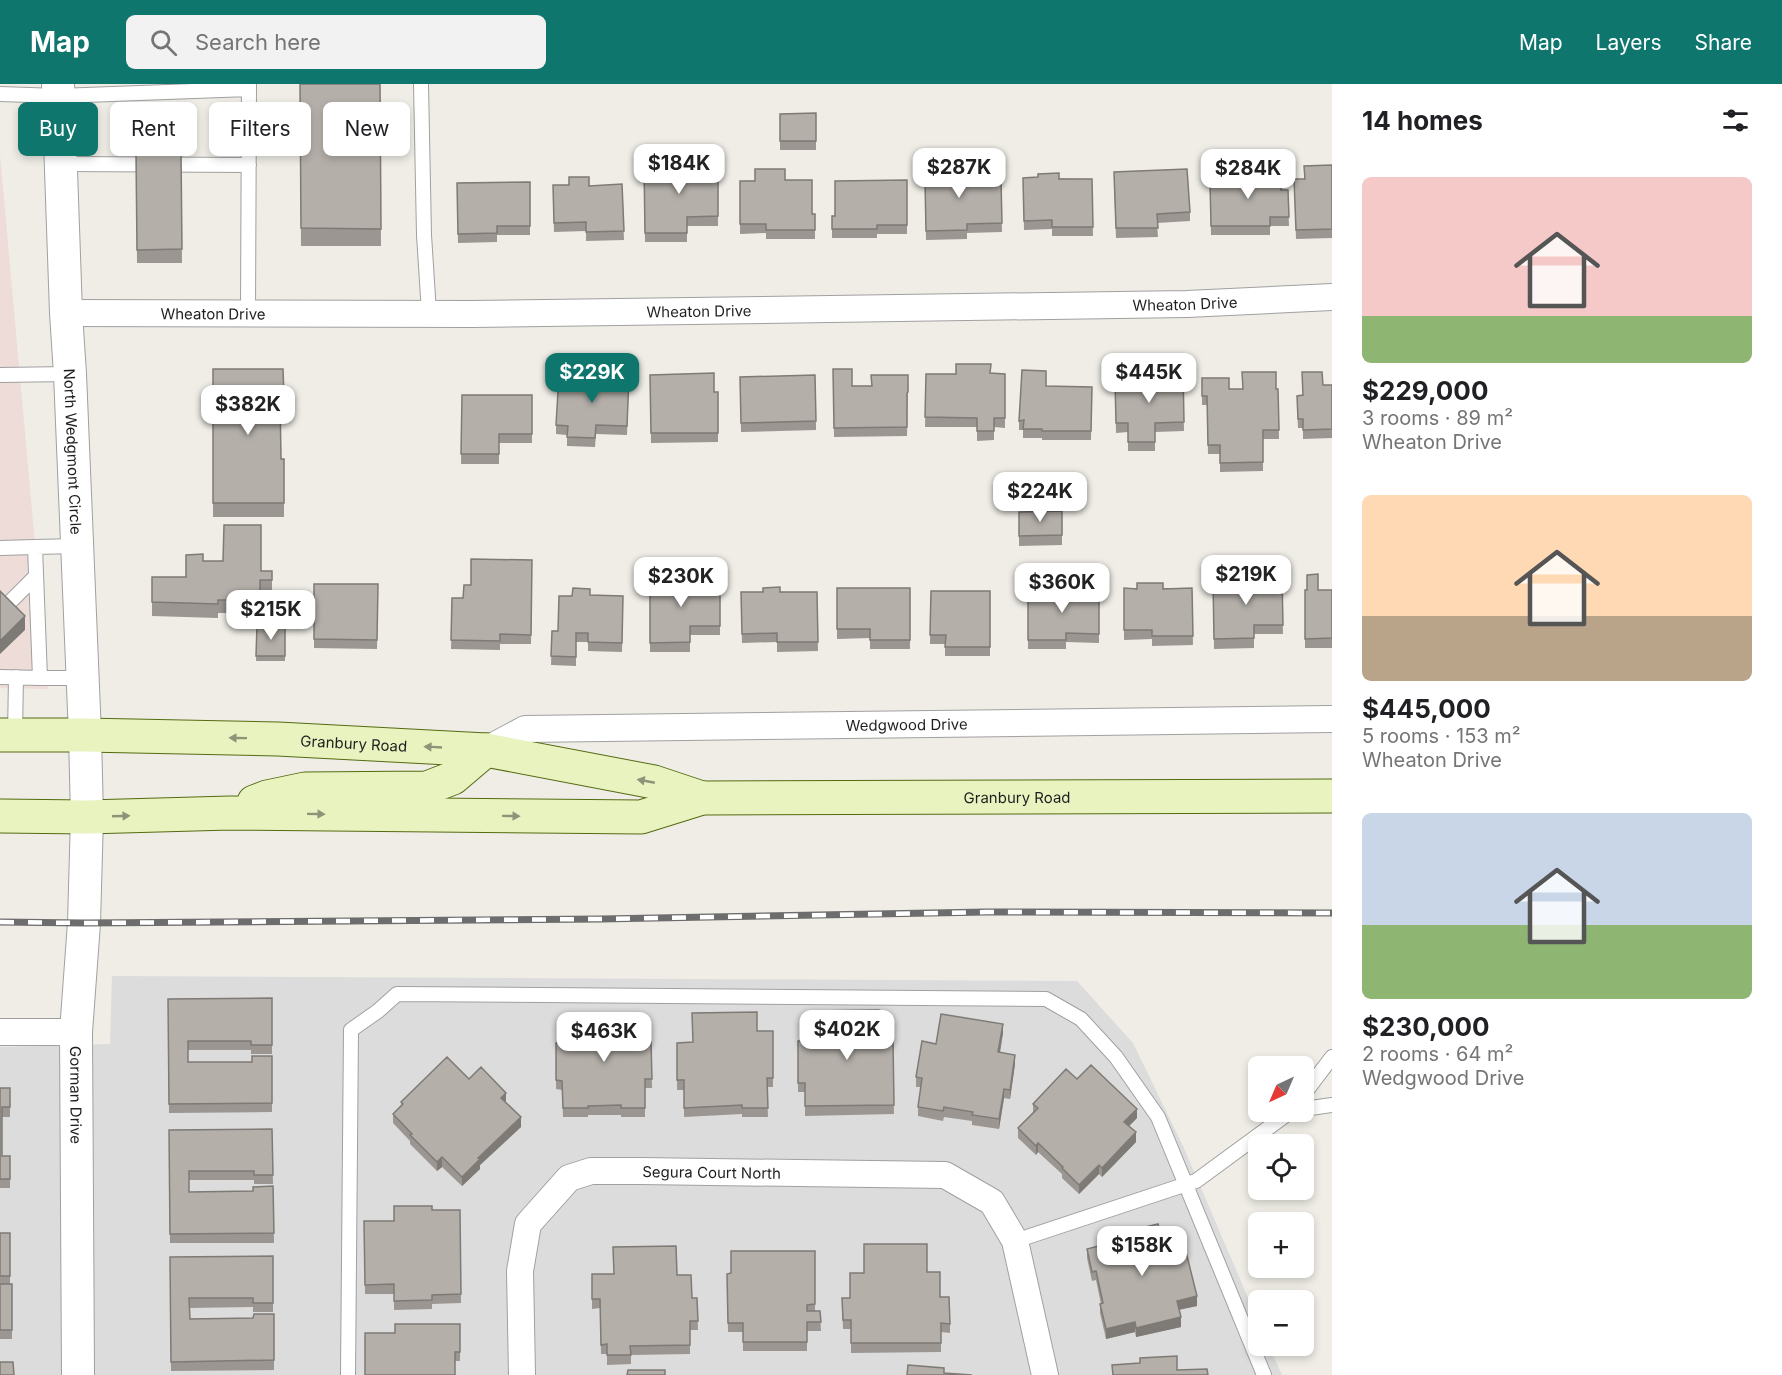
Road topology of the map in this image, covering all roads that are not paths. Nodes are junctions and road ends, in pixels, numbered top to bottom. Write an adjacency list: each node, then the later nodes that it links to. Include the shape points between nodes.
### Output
1 (421, 84): 11 (lane, via 423,235)
2 (249, 86): 3 (lane); 7 (lane)
3 (171, 88): 4 (lane)
4 (58, 90): 5 (lane); 6 (street, North Wedgmont Circle)
5 (0, 94)
6 (61, 164): 7 (lane); 9 (street, North Wedgmont Circle)
7 (249, 165): 10 (lane)
8 (1332, 297): 11 (street, Wheaton Drive, via 1187,304)
9 (66, 313): 10 (street, Wheaton Drive); 12 (street, North Wedgmont Circle)
10 (248, 314): 11 (street, Wheaton Drive)
11 (429, 314)
12 (70, 374): 13 (lane); 14 (street, North Wedgmont Circle)
13 (0, 375)
14 (77, 546): 15 (lane); 22 (street, North Wedgmont Circle)
15 (35, 547): 16 (lane); 17 (lane)
16 (0, 548)
17 (36, 576): 18 (lane); 21 (lane)
18 (4, 608)
19 (0, 677): 20 (lane)
20 (16, 677): 21 (lane); 24 (lane)
21 (40, 678): 22 (lane)
22 (83, 678): 25 (street, North Wedgmont Circle)
23 (1332, 719): 26 (street, Wedgwood Drive, via 525,729)
24 (8, 735): 25 (main road, Granbury Road)
25 (85, 735): 26 (main road, Granbury Road, one-way to 25, via 278,739); 31 (street, North Wedgmont Circle)
26 (486, 750): 28 (main road, Granbury Road, one-way to 26, via 654,782); 29 (main road, via 453,778 427,788 305,789 267,797)
27 (1332, 796): 28 (main road, Granbury Road)
28 (702, 798): 29 (main road, Granbury Road, one-way to 28, via 641,817)
29 (230, 813): 31 (main road, Granbury Road, one-way to 29)
30 (0, 816): 31 (main road, Granbury Road)
31 (87, 817): 33 (street, Gorman Drive)
32 (0, 1032): 33 (street)
33 (76, 1032): 41 (street, Gorman Drive)
34 (1332, 1057): 35 (lane)
35 (1314, 1081)
36 (1332, 1105): 37 (lane)
37 (1314, 1108)
38 (1276, 1122): 39 (lane)
39 (1185, 1186): 40 (lane); 42 (lane, via 1158,1117 1116,1057 1081,1019 1046,999 397,994 351,1030); 45 (lane)
40 (1017, 1253): 43 (street, Segura Court North, via 992,1202 945,1175 591,1171 569,1178 528,1224 520,1271); 44 (street, Segura Court North)
41 (78, 1375)
42 (348, 1375)
43 (522, 1375)
44 (1045, 1375)
45 (1264, 1375)

